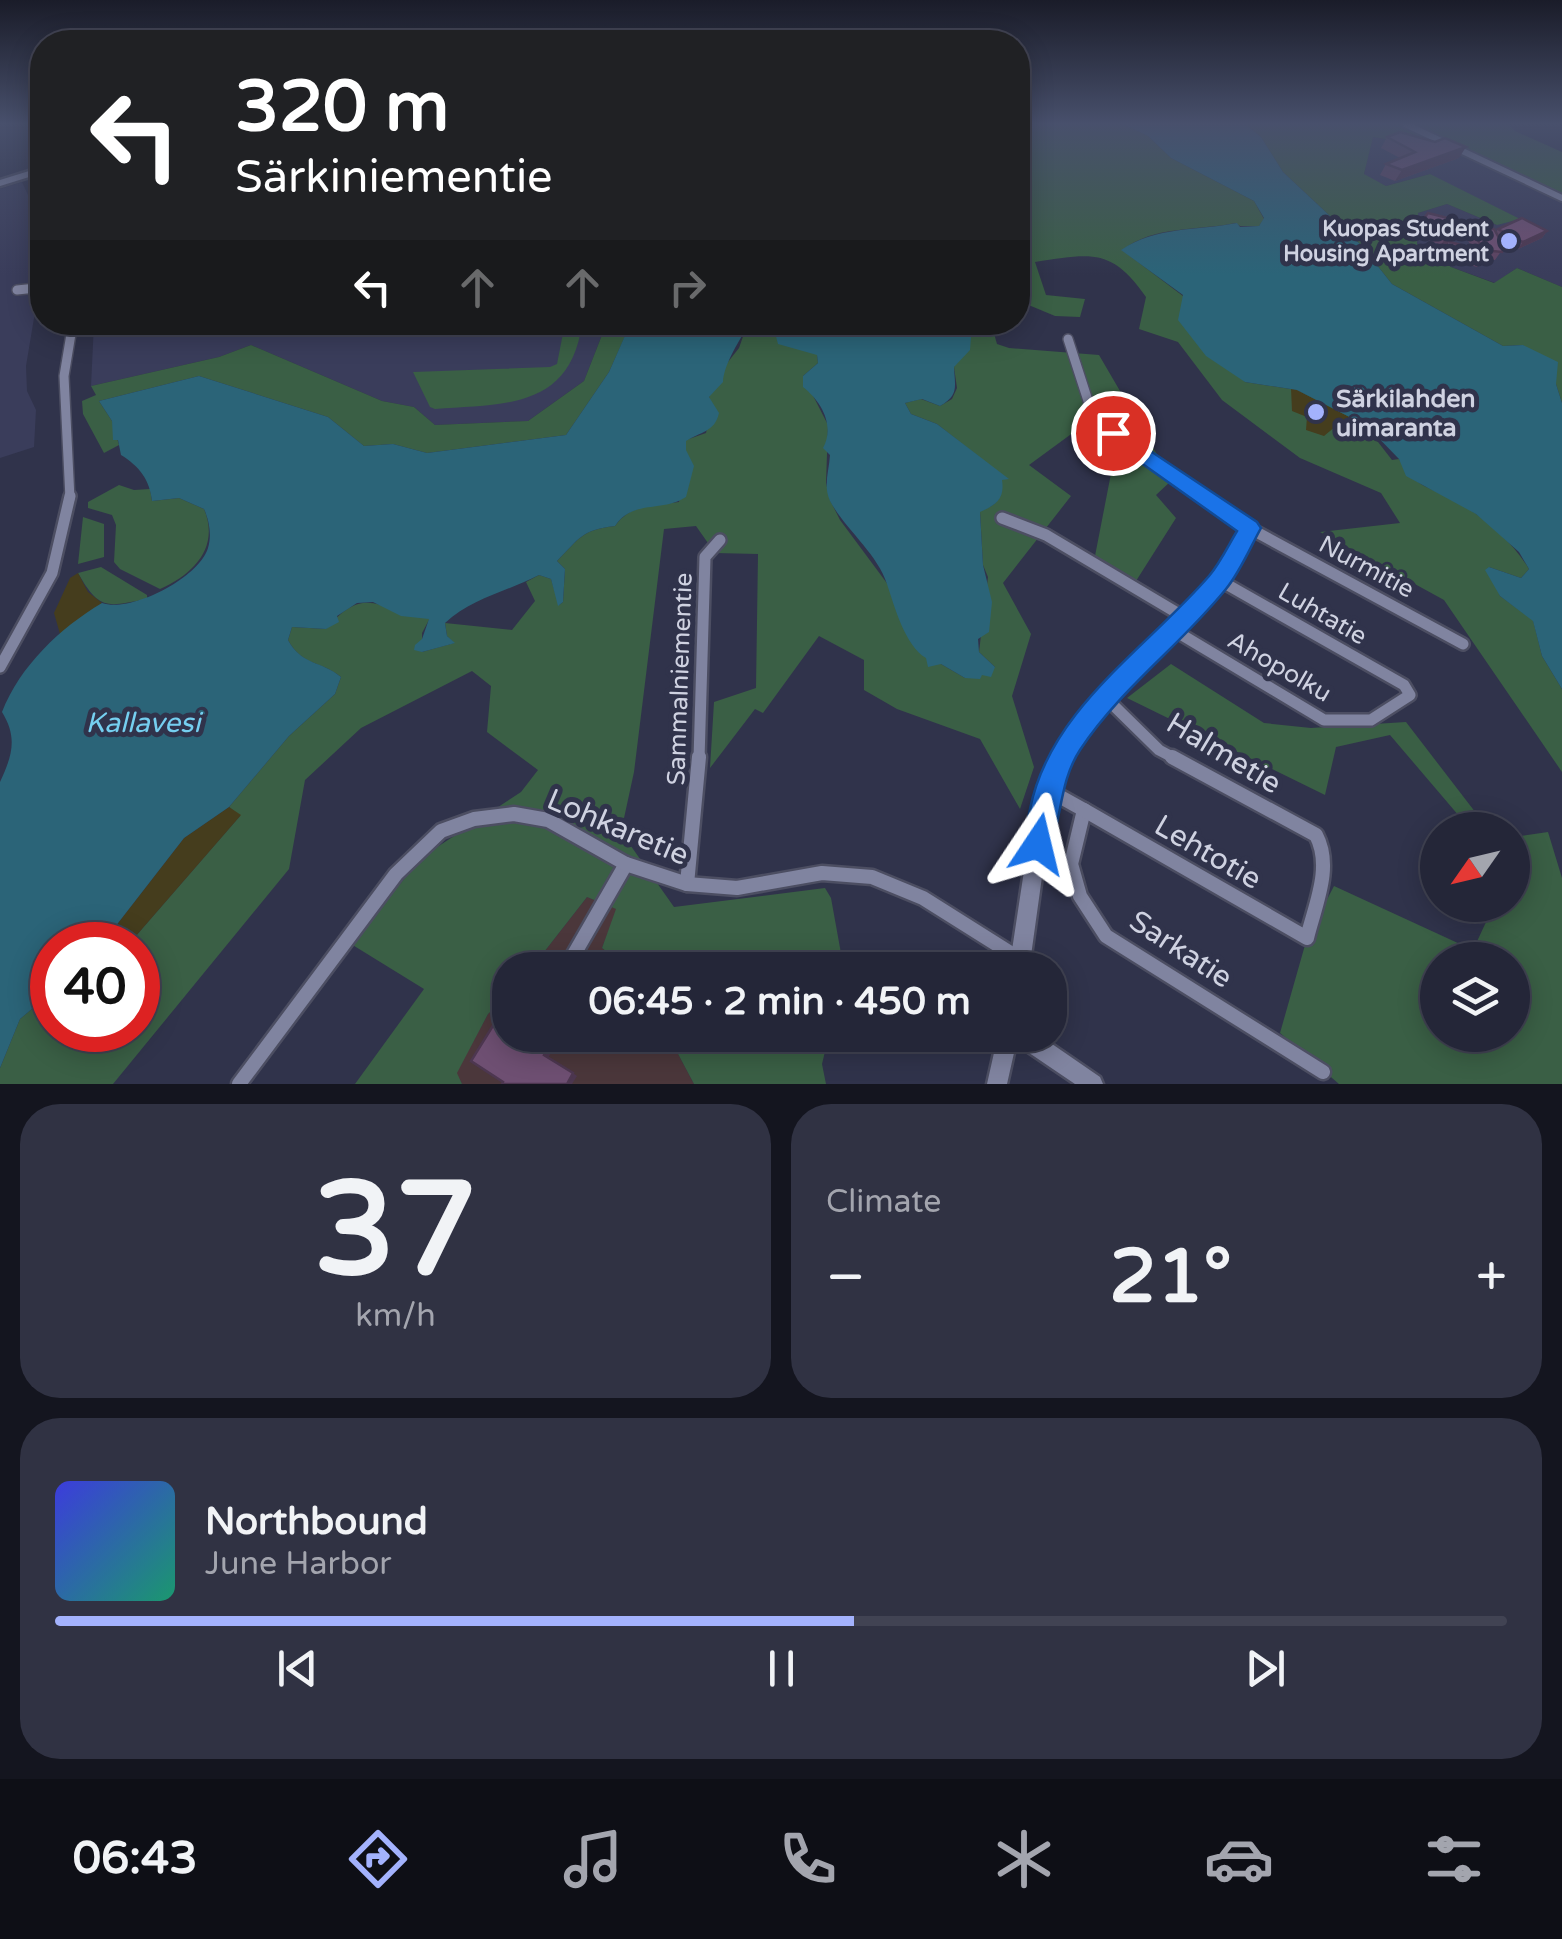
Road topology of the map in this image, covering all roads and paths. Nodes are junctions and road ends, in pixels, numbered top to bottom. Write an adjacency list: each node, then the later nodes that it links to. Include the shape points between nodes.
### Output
1 (27, 175): 3 (street)
2 (1512, 175): 4 (street)
3 (0, 183)
4 (1562, 198)
5 (30, 289): 6 (street)
6 (17, 290)
7 (71, 335): 15 (street, via 66,535 36,610)
8 (1068, 339): 10 (street, Nurmitie, via 1091,410 1113,433)
9 (1002, 518): 13 (street, via 1046,535)
10 (1250, 528): 12 (street); 14 (street, Nurmitie)
11 (720, 540): 21 (street, Sammalniementie, via 706,557 698,788)
12 (1220, 580): 13 (street); 16 (street, Luhtatie)
13 (1178, 623): 16 (street, Ahopolku, via 1324,720 1374,722 1410,695); 17 (street)
14 (1463, 644)
15 (0, 667)
16 (1404, 685)
17 (1106, 698): 18 (street, via 1069,743); 22 (street, Halmetie, via 1159,750 1316,835 1322,874)
18 (1048, 790): 19 (street); 25 (street)
19 (1084, 810): 22 (street, Lehtotie); 28 (street, Sarkatie, via 1071,864 1080,896 1106,936)
20 (626, 864): 21 (street, Lohkaretie); 23 (street); 29 (street, Lohkaretie, via 548,820 514,814 441,831 396,874)
21 (687, 884): 24 (street, Lohkaretie, via 737,888 822,873 872,878 923,898)
22 (1307, 938)
23 (575, 952)
24 (1001, 952)
25 (1022, 952)
26 (1004, 1052): 30 (street)
27 (1046, 1052): 31 (street)
28 (1323, 1072)
29 (239, 1084)
30 (997, 1084)
31 (1093, 1084)

